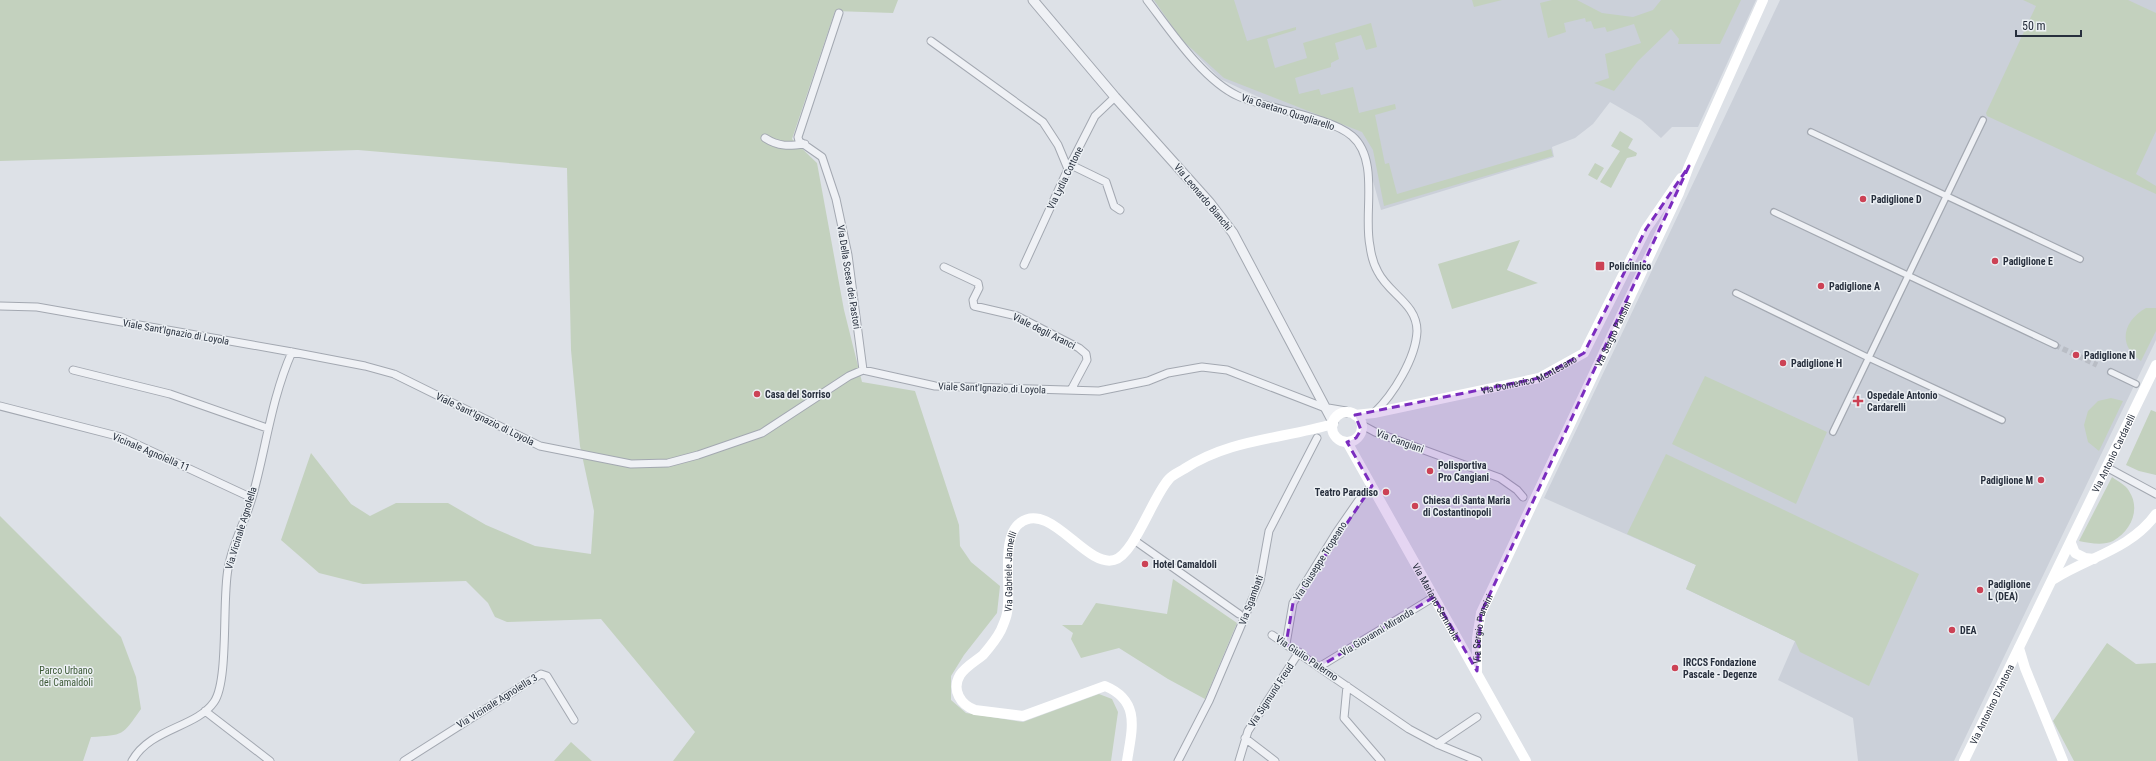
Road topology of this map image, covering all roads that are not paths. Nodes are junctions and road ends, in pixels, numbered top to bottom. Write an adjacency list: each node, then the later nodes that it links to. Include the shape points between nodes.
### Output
1 (1033, 0): 6 (street, Via Leonardo Bianchi)
2 (1147, 0): 33 (street, Via Gaetano Quagliarello, via 1182,47 1218,84 1237,95 1335,127 1352,136 1361,148 1370,181 1368,229 1378,273 1414,315 1417,329 1413,354 1388,398)
3 (1763, 0): 11 (main road, Via Sergio Pansini)
4 (839, 12): 10 (street, via 798,137)
5 (931, 41): 12 (street, via 1043,122)
6 (1115, 97): 12 (street, Via Lydia Cottone, via 1095,116); 32 (street, Via Leonardo Bianchi, via 1210,203 1233,233)
7 (1983, 120): 13 (street)
8 (1811, 132): 13 (street)
9 (765, 138): 10 (street, via 775,144 788,146)
10 (804, 144): 27 (street, Via Della Scesa dei Pastori, via 822,157 836,199 848,255)
11 (1689, 166): 33 (main road, Via Domenico Montesano, via 1646,229 1584,353 1539,378); 60 (main road, Via Sergio Pansini, via 1679,193 1481,613 1477,638)
12 (1070, 167): 14 (street, via 1106,182 1114,206); 17 (street, Via Lydia Cottone)
13 (1947, 196): 16 (street); 19 (street)
14 (1120, 210)
15 (1774, 212): 19 (street)
16 (2080, 259)
17 (1024, 264)
18 (944, 267): 30 (street, Viale degli Aranci, via 978,283 979,288 973,300 974,306 1017,316 1086,354 1087,360)
19 (1909, 277): 22 (street); 24 (street)
20 (1736, 293): 24 (street)
21 (0, 306): 23 (street, Viale Sant'Ignazio di Loyola, via 37,308)
22 (2055, 345)
23 (292, 352): 27 (street, Viale Sant'Ignazio di Loyola, via 394,374 540,446 638,464 668,464 762,433 849,376); 38 (street, Via Vicinale Agnolella, via 283,371)
24 (1869, 358): 35 (street); 39 (street)
25 (2156, 365): 43 (main road, Via Antonio Cardarelli)
26 (72, 370): 38 (street, via 170,394)
27 (863, 370): 30 (street, Viale Sant'Ignazio di Loyola, via 935,386)
28 (2111, 372): 29 (street)
29 (2136, 384)
30 (1071, 390): 32 (street, Viale Sant'Ignazio di Loyola, via 1099,391 1148,381 1168,373 1216,368)
31 (0, 406): 47 (street, Vicinale Agnolella 11, via 121,437)
32 (1328, 409): 34 (street, Via Domenico Montesano); 36 (street, Via Leonardo Bianchi)
33 (1374, 413): 34 (main road, Via Domenico Montesano)
34 (1350, 414): 36 (main road, via 1337,416); 37 (main road)
35 (2002, 420)
36 (1333, 423): 40 (main road, Via Gabriele Jannelli); 41 (main road)
37 (1362, 425): 42 (main road, via 1360,435); 46 (street, Via Cangiani, via 1500,478)
38 (267, 428): 47 (street, Via Vicinale Agnolella)
39 (1833, 432)
40 (1315, 433): 41 (main road, Via Gabriele Jannelli); 49 (main road, Via Gabriele Jannelli, via 1220,449 1194,462 1169,478); 71 (street, Via Sgambati, via 1269,531 1260,581 1209,701)
41 (1334, 434): 42 (main road)
42 (1347, 442): 44 (main road, Via Mariano Semmola)
43 (2108, 468): 45 (street); 50 (main road, Via Antonio Cardarelli)
44 (1372, 486): 53 (main road, Via Mariano Semmola); 56 (street, Via Giuseppe Tropeano, via 1363,494 1336,533 1293,604)
45 (2156, 494)
46 (1523, 497)
47 (252, 498): 62 (street, Via Vicinale Agnolella, via 228,568 223,666 218,692 215,701)
48 (2156, 514): 51 (main road, via 2147,527 2126,543)
49 (1134, 540): 54 (street); 70 (main road, Via Gabriele Jannelli, via 1120,558 1102,560 1046,521 1032,518 1019,523 1011,535 1007,614 1000,631 983,654 960,676 957,690 968,708 1023,716 1105,686 1116,691 1130,707 1132,725)
50 (2071, 543): 51 (main road, via 2074,553); 52 (main road, Via Antonio Cardarelli)
51 (2094, 559): 52 (main road)
52 (2054, 579): 57 (main road, Via Antonio Cardarelli)
53 (1434, 597): 59 (street, Via Giovanni Miranda); 60 (main road, Via Mariano Semmola)
54 (1239, 614)
55 (1272, 635): 56 (street, Via Giulio Palermo)
56 (1286, 644): 58 (street, Via Giulio Palermo)
57 (2019, 648): 77 (main road, Via Antonino D'Antona); 78 (main road)
58 (1299, 652): 59 (street, Via Giulio Palermo); 65 (street, Via Sigmund Freud, via 1255,719)
59 (1320, 667): 61 (street, Via Giulio Palermo)
60 (1477, 671): 76 (main road, Via Mariano Semmola)
61 (1347, 686): 66 (street, via 1409,729); 74 (street, Via Giulio Palermo, via 1344,718)
62 (204, 711): 67 (street, Via Vicinale Agnolella, via 144,745); 68 (street)
63 (1476, 717): 66 (street)
64 (574, 720): 69 (street, Via Vicinale Agnolella 3, via 547,676 541,674)
65 (1246, 738): 72 (street, Via Sigmund Freud); 73 (street)
66 (1437, 744): 75 (street)
67 (132, 761)
68 (270, 761)
69 (404, 761)
70 (1128, 761)
71 (1178, 761)
72 (1239, 761)
73 (1275, 761)
74 (1381, 761)
75 (1478, 761)
76 (1526, 761)
77 (1964, 761)
78 (2063, 761)

